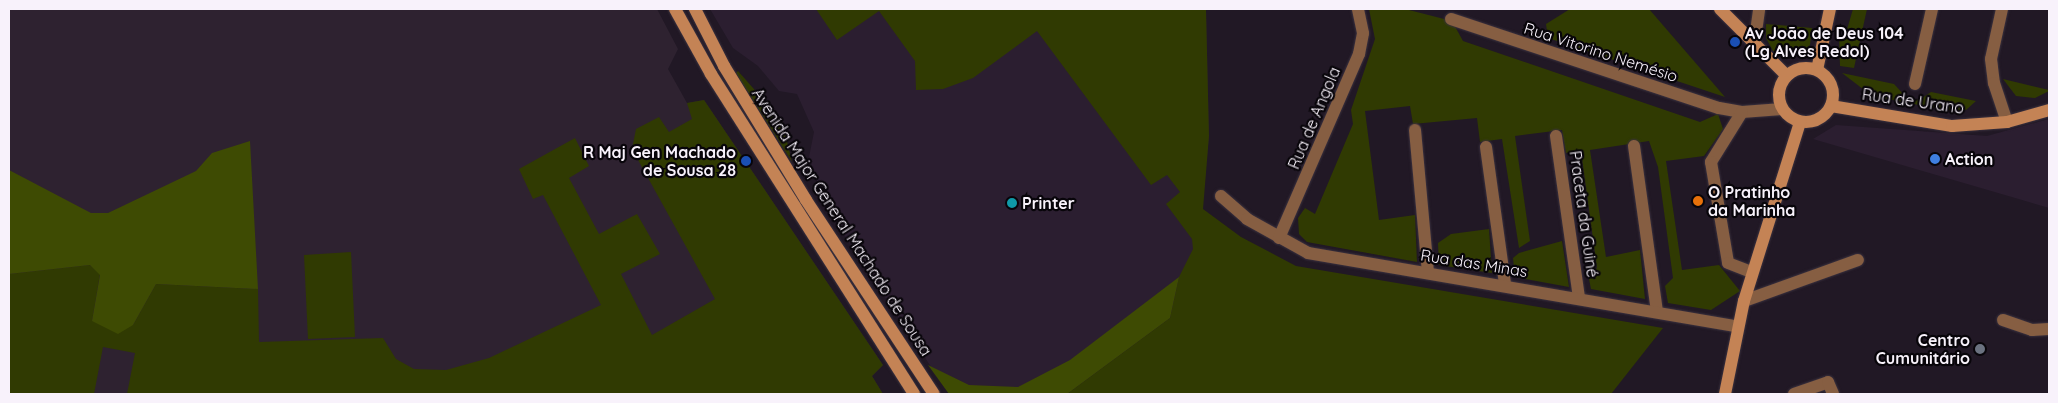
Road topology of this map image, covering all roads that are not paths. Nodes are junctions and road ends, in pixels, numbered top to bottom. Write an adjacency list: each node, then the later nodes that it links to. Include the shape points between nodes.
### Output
1 (675, 9): 36 (street, Avenida Major General Machado de Sousa, via 711,74)
2 (695, 9): 37 (street, Avenida Major General Machado de Sousa, via 724,66 844,260)
3 (1358, 9): 25 (street, Rua de Angola, via 1363,33 1359,54)
4 (1720, 9): 10 (street)
5 (1759, 9): 10 (street)
6 (1830, 9): 11 (street)
7 (1932, 9): 13 (street)
8 (2002, 9): 19 (street, via 1991,59 1994,83)
9 (1451, 19): 17 (street, Rua Vitorino Nemésio)
10 (1754, 46): 12 (street)
11 (1817, 70): 12 (street, via 1801,68); 14 (street, via 1832,89)
12 (1786, 75): 15 (street, via 1778,92)
13 (1915, 84)
14 (1831, 106): 18 (street, via 1818,119); 19 (street, Rua de Urano, via 1952,126)
15 (1782, 109): 17 (street, Rua Vitorino Nemésio); 18 (street)
16 (2049, 110): 19 (street, Rua de Urano)
17 (1742, 112): 28 (street, via 1711,162 1728,263)
18 (1800, 122): 28 (street)
19 (2007, 122)
20 (1415, 130): 27 (street)
21 (1556, 136): 30 (street, Praceta da Guiné)
22 (1634, 146): 32 (street)
23 (1486, 147): 29 (street)
24 (1220, 196): 25 (street, Rua das Minas)
25 (1279, 238): 27 (street, Rua das Minas, via 1308,253)
26 (1858, 260): 31 (street)
27 (1428, 272): 29 (street, Rua das Minas)
28 (1752, 272): 31 (street)
29 (1505, 284): 30 (street, Rua das Minas)
30 (1579, 297): 32 (street, Rua das Minas)
31 (1744, 301): 34 (street)
32 (1657, 311): 34 (street, Rua das Minas)
33 (2003, 320): 35 (street, via 2032,330)
34 (1737, 326): 38 (street)
35 (2049, 329)
36 (914, 394)
37 (934, 394)
38 (1725, 394)
39 (1794, 394): 40 (street, via 1828,382)
40 (1833, 394)

